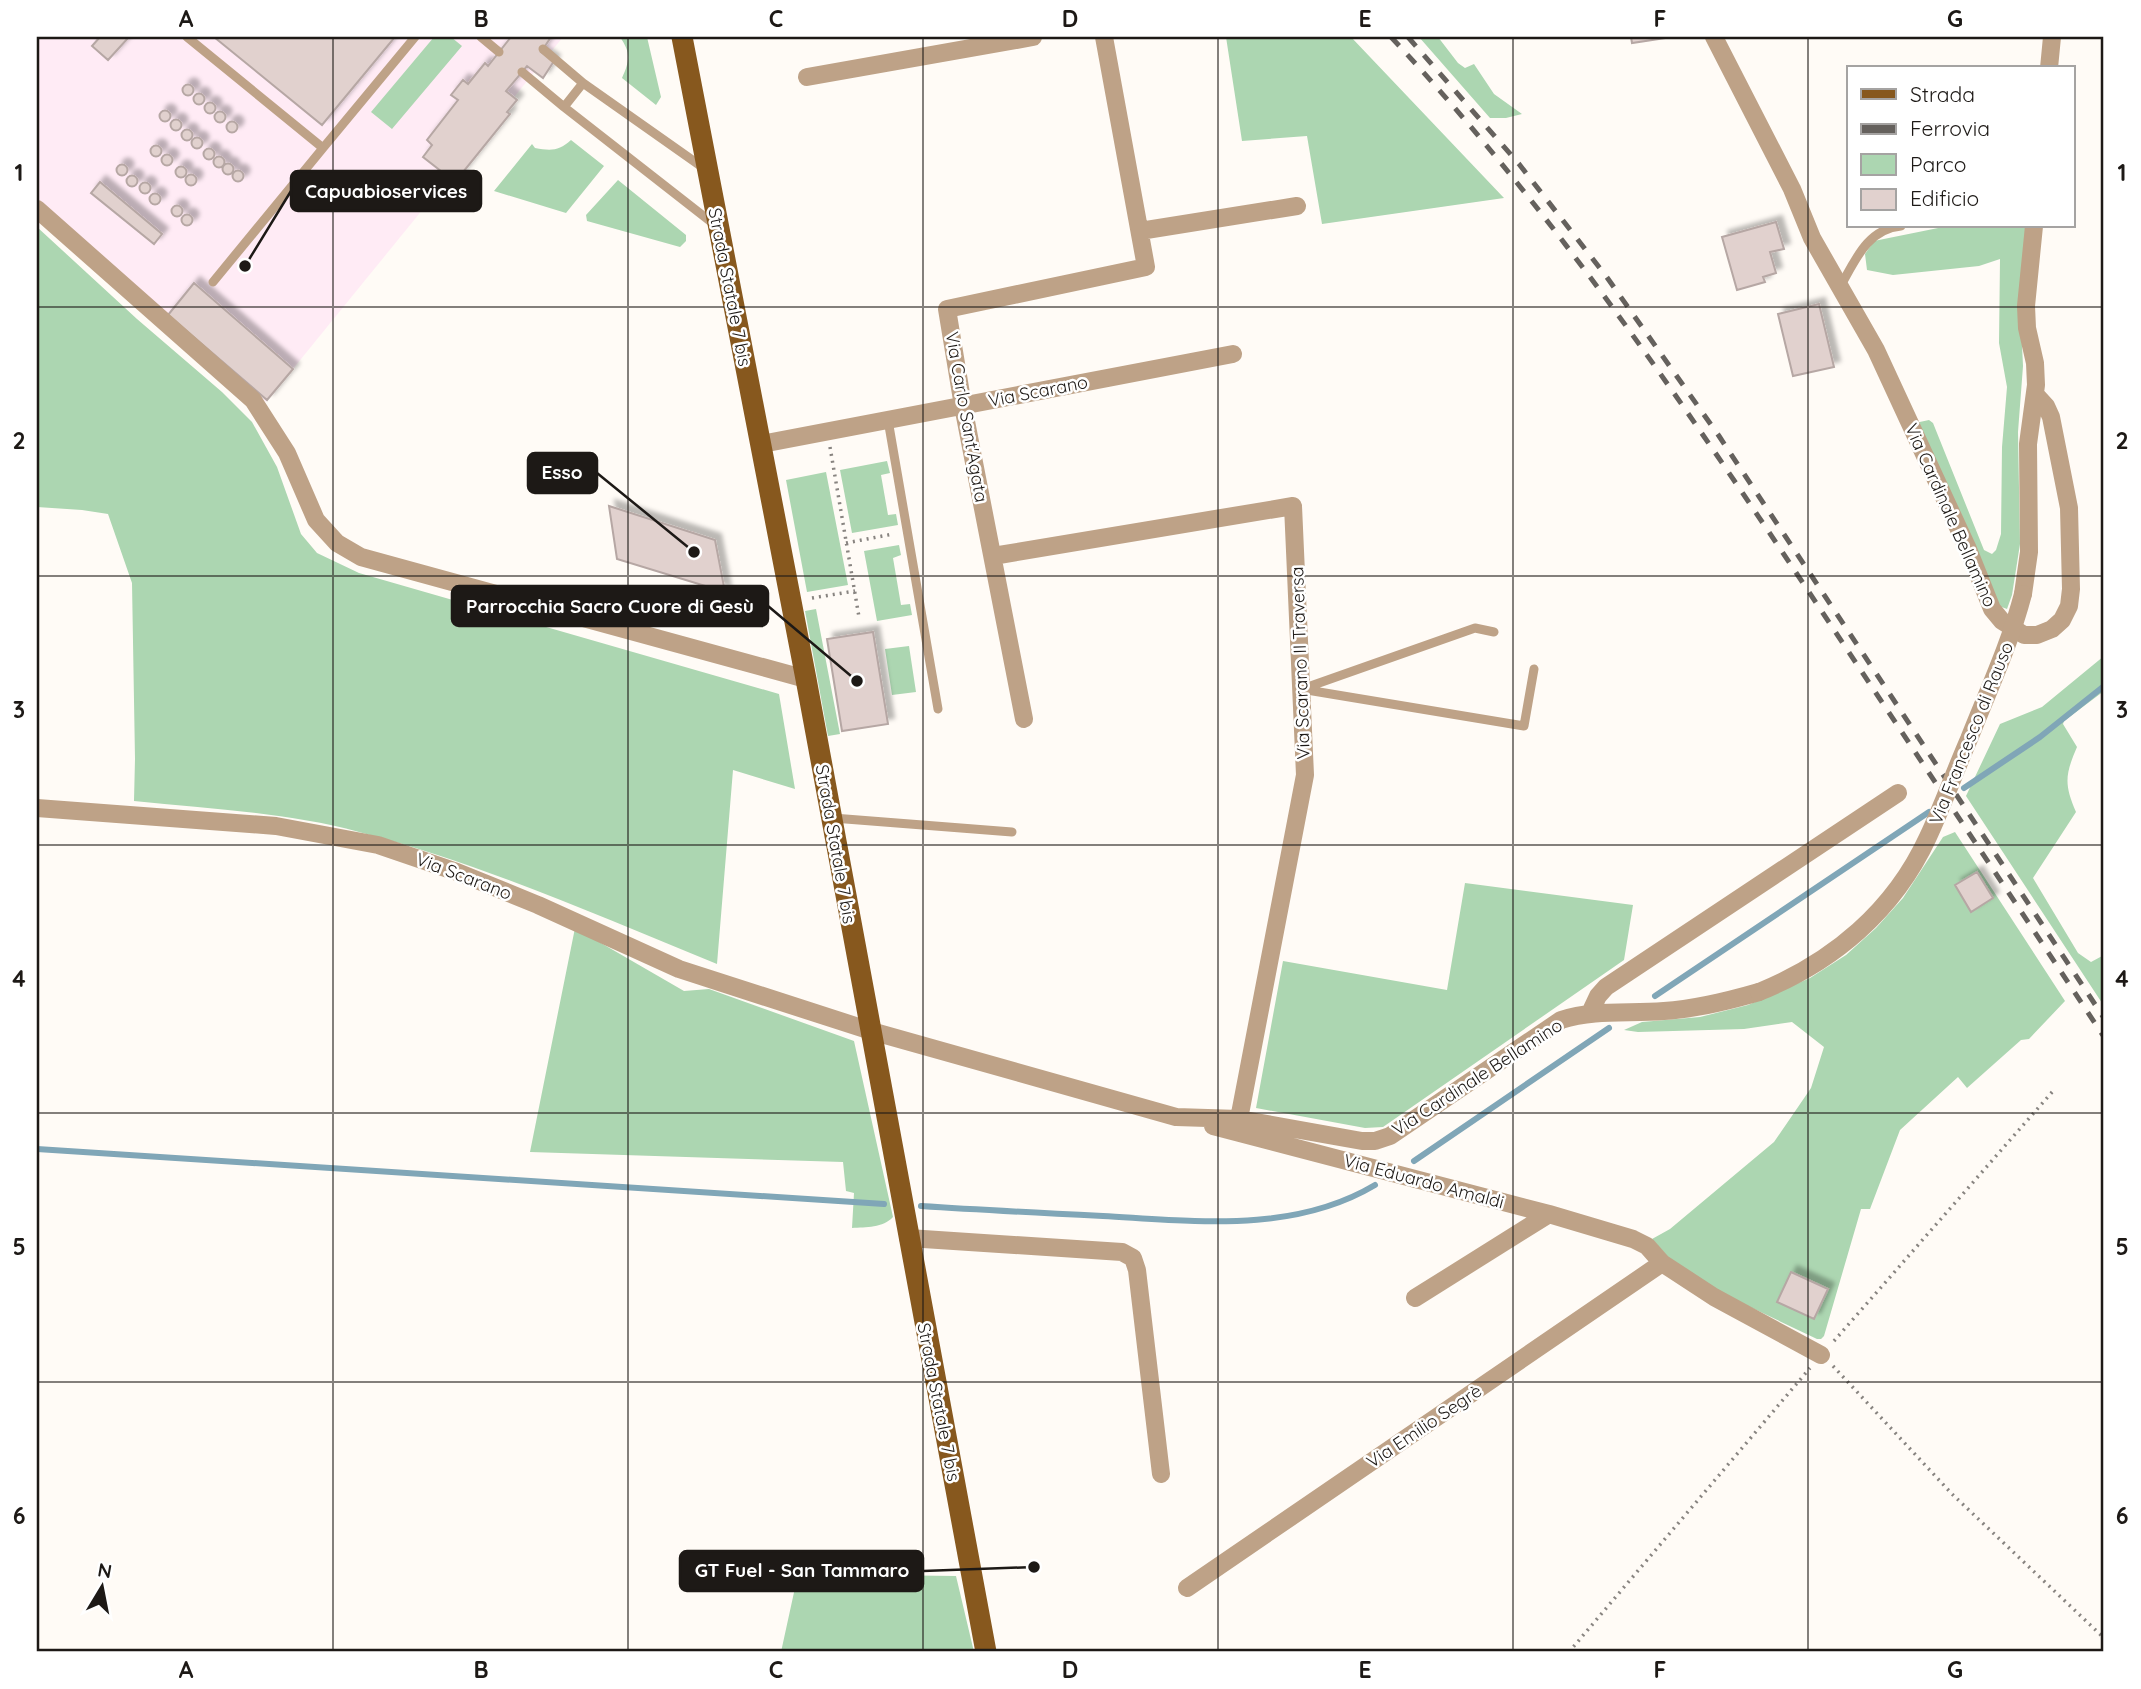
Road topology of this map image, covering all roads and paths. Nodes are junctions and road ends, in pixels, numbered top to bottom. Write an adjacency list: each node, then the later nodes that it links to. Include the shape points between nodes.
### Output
1 (187, 37): 16 (lane)
2 (415, 37): 16 (lane)
3 (481, 37): 10 (lane)
4 (682, 37): 17 (main road, Strada Statale 7 bis)
5 (1033, 37): 13 (street)
6 (1104, 37): 23 (street, Via Carlo Sant'Agata)
7 (1714, 37): 25 (street)
8 (2052, 37): 11 (street)
9 (543, 50): 14 (lane)
10 (499, 52)
11 (2049, 66)
12 (522, 72): 15 (lane)
13 (807, 77)
14 (583, 83): 15 (lane); 17 (lane)
15 (564, 107): 20 (lane)
16 (323, 148): 24 (lane)
17 (706, 170): 20 (main road, Strada Statale 7 bis)
18 (1297, 206): 23 (street)
19 (37, 209): 40 (street, via 253,400 288,453 316,520 337,543 361,557)
20 (718, 228): 31 (main road, Strada Statale 7 bis)
21 (1888, 228): 25 (lane, via 1867,242)
22 (2034, 228): 27 (street, Via Francesco di Rauso, via 2026,306)
23 (1140, 231): 28 (street, Via Carlo Sant'Agata, via 1146,267 947,309)
24 (213, 282)
25 (1840, 287): 27 (street, Via Cardinale Bellamino, via 1876,350 1992,609 2024,635 2052,629 2069,606 2069,508 2051,417)
26 (1233, 354): 28 (street, Via Scarano)
27 (2035, 394): 48 (street, Via Francesco di Rauso, bridge, via 2028,444 2029,552 2024,594 1928,837 1906,877 1873,919 1838,950 1789,980 1697,1007)
28 (963, 406): 29 (street, Via Scarano); 34 (street, Via Carlo Sant'Agata)
29 (888, 420): 30 (street, Via Scarano); 32 (lane)
30 (827, 432): 31 (street, Via Scarano); 33 (path)
31 (762, 444): 36 (main road, Strada Statale 7 bis)
32 (907, 531): 33 (path); 42 (lane)
33 (846, 543): 35 (path)
34 (993, 556): 41 (street, Via Scarano II Traversa, via 1293,506); 43 (street, Via Carlo Sant'Agata)
35 (855, 591): 36 (path); 37 (path)
36 (791, 601): 40 (main road, Strada Statale 7 bis)
37 (859, 617)
38 (1494, 632): 41 (lane, via 1475,628)
39 (1534, 669): 41 (lane, via 1524,726)
40 (806, 679): 46 (main road, Strada Statale 7 bis)
41 (1301, 689): 51 (street, Via Scarano II Traversa, via 1305,775)
42 (938, 709)
43 (1024, 719)
44 (1898, 793): 48 (street, via 1606,987)
45 (37, 808): 49 (street, Via Scarano, via 276,826 378,845 538,905 679,969)
46 (831, 818): 47 (lane); 49 (main road, Strada Statale 7 bis)
47 (1012, 832)
48 (1590, 1013): 51 (street, Via Cardinale Bellamino, via 1561,1020 1390,1136 1375,1141)
49 (871, 1031): 50 (street, Via Cardinale Bellamino); 53 (main road, Strada Statale 7 bis)
50 (1177, 1116): 51 (street, Via Cardinale Bellamino); 52 (street, Via Eduardo Amaldi)
51 (1239, 1119)
52 (1549, 1214): 54 (street, Via Eduardo Amaldi, via 1633,1239 1647,1246); 55 (street)
53 (908, 1238): 57 (street, via 1122,1252 1133,1258); 60 (main road, Strada Statale 7 bis)
54 (1662, 1263): 56 (street, Via Eduardo Amaldi); 58 (street, Via Emilio Segrè)
55 (1415, 1298)
56 (1821, 1355): 59 (path, via 1952,1494)
57 (1161, 1475)
58 (1187, 1588)
59 (2104, 1638)
60 (986, 1652)

